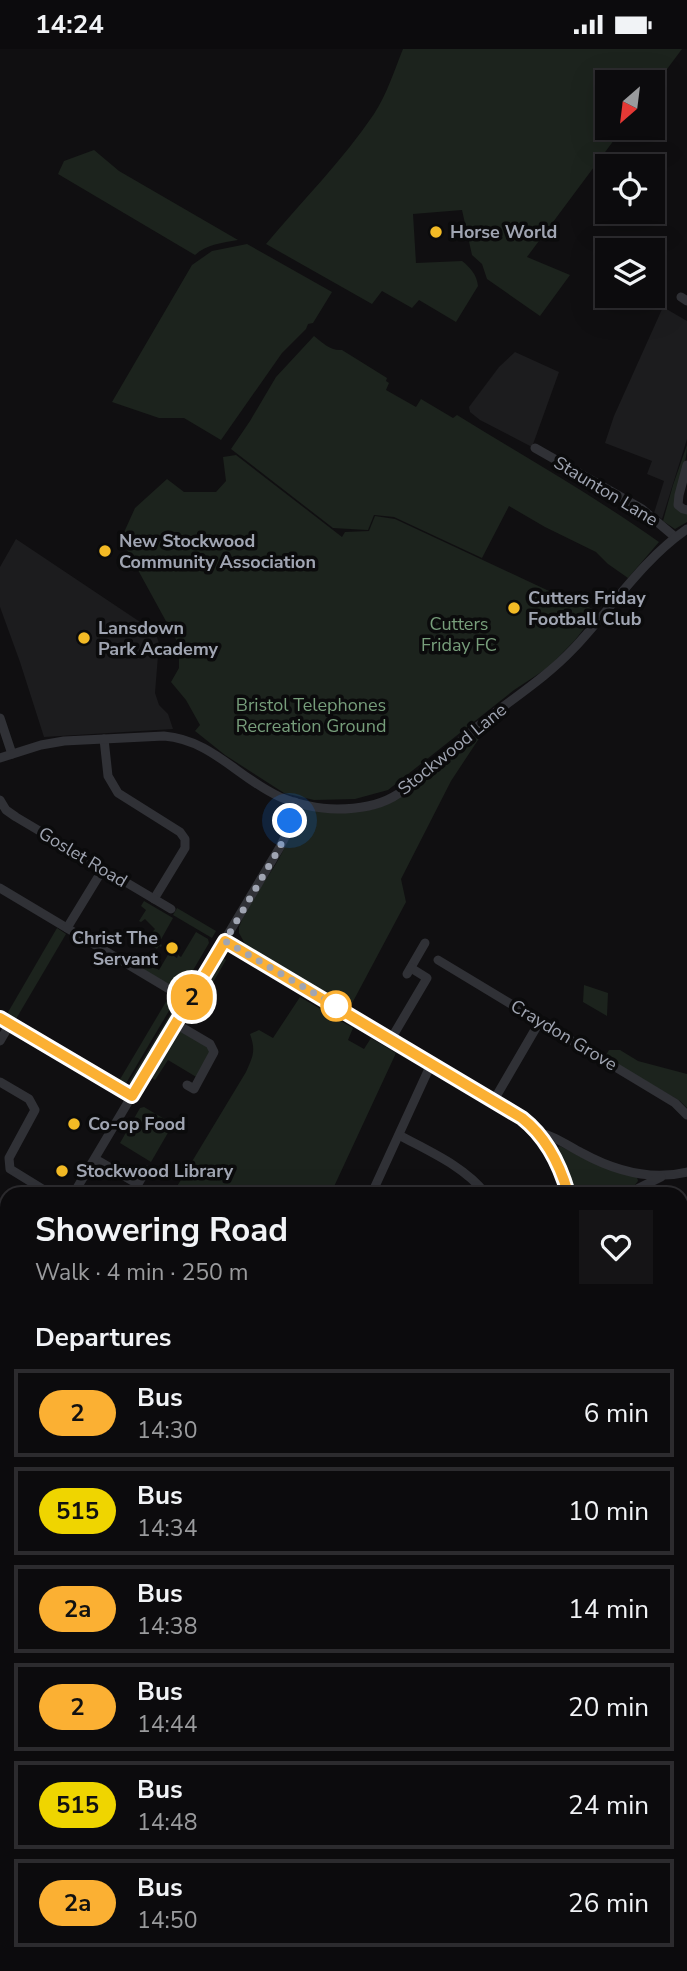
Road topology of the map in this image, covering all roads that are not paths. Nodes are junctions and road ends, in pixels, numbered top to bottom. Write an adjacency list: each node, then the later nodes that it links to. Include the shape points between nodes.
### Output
1 (535, 448): 5 (street, Staunton Lane, via 642,509)
2 (687, 465): 3 (street, via 678,505)
3 (687, 510)
4 (687, 529): 5 (street, Stockwood Lane)
5 (675, 537): 11 (street, Stockwood Lane, via 550,673 394,796 379,803 335,809)
6 (0, 718): 8 (street)
7 (104, 739): 8 (street, Stockwood Lane, via 41,745); 11 (street, Stockwood Lane, via 164,736 190,740 264,789); 14 (street, via 108,776 118,793 185,839 185,848)
8 (12, 754): 9 (street, Stockwood Lane)
9 (0, 758)
10 (0, 800): 12 (street, Goslet Road, via 16,817)
11 (295, 803): 17 (street, via 285,839)
12 (103, 869): 14 (street, Goslet Road); 16 (street)
13 (0, 888): 16 (street)
14 (154, 899): 15 (street, Goslet Road)
15 (171, 909)
16 (67, 928): 20 (street)
17 (225, 941): 20 (street); 25 (street)
18 (425, 943): 25 (street, via 409,971 427,978)
19 (438, 960): 22 (street, Craydon Grove)
20 (189, 1001): 24 (street)
21 (0, 1018): 23 (street)
22 (540, 1021): 31 (street); 32 (street, Craydon Grove, via 675,1103)
23 (10, 1024): 26 (street); 30 (street)
24 (176, 1024): 29 (street, via 210,1044 215,1052 194,1089); 30 (street)
25 (391, 1039): 27 (street)
26 (0, 1041)
27 (432, 1062): 31 (street); 34 (street)
28 (0, 1082): 39 (street, via 29,1099 35,1108 9,1158 9,1167)
29 (187, 1085)
30 (132, 1096): 35 (street)
31 (494, 1100): 33 (street)
32 (687, 1115)
33 (538, 1133): 38 (street, via 609,1165); 43 (street)
34 (399, 1135): 41 (street); 42 (street, via 464,1172)
35 (95, 1159): 36 (street, via 138,1184); 40 (street)
36 (146, 1170)
37 (687, 1172): 38 (street)
38 (662, 1177): 44 (street)
39 (38, 1187)
40 (78, 1187)
41 (375, 1187)
42 (480, 1187)
43 (566, 1187)
44 (641, 1187)

